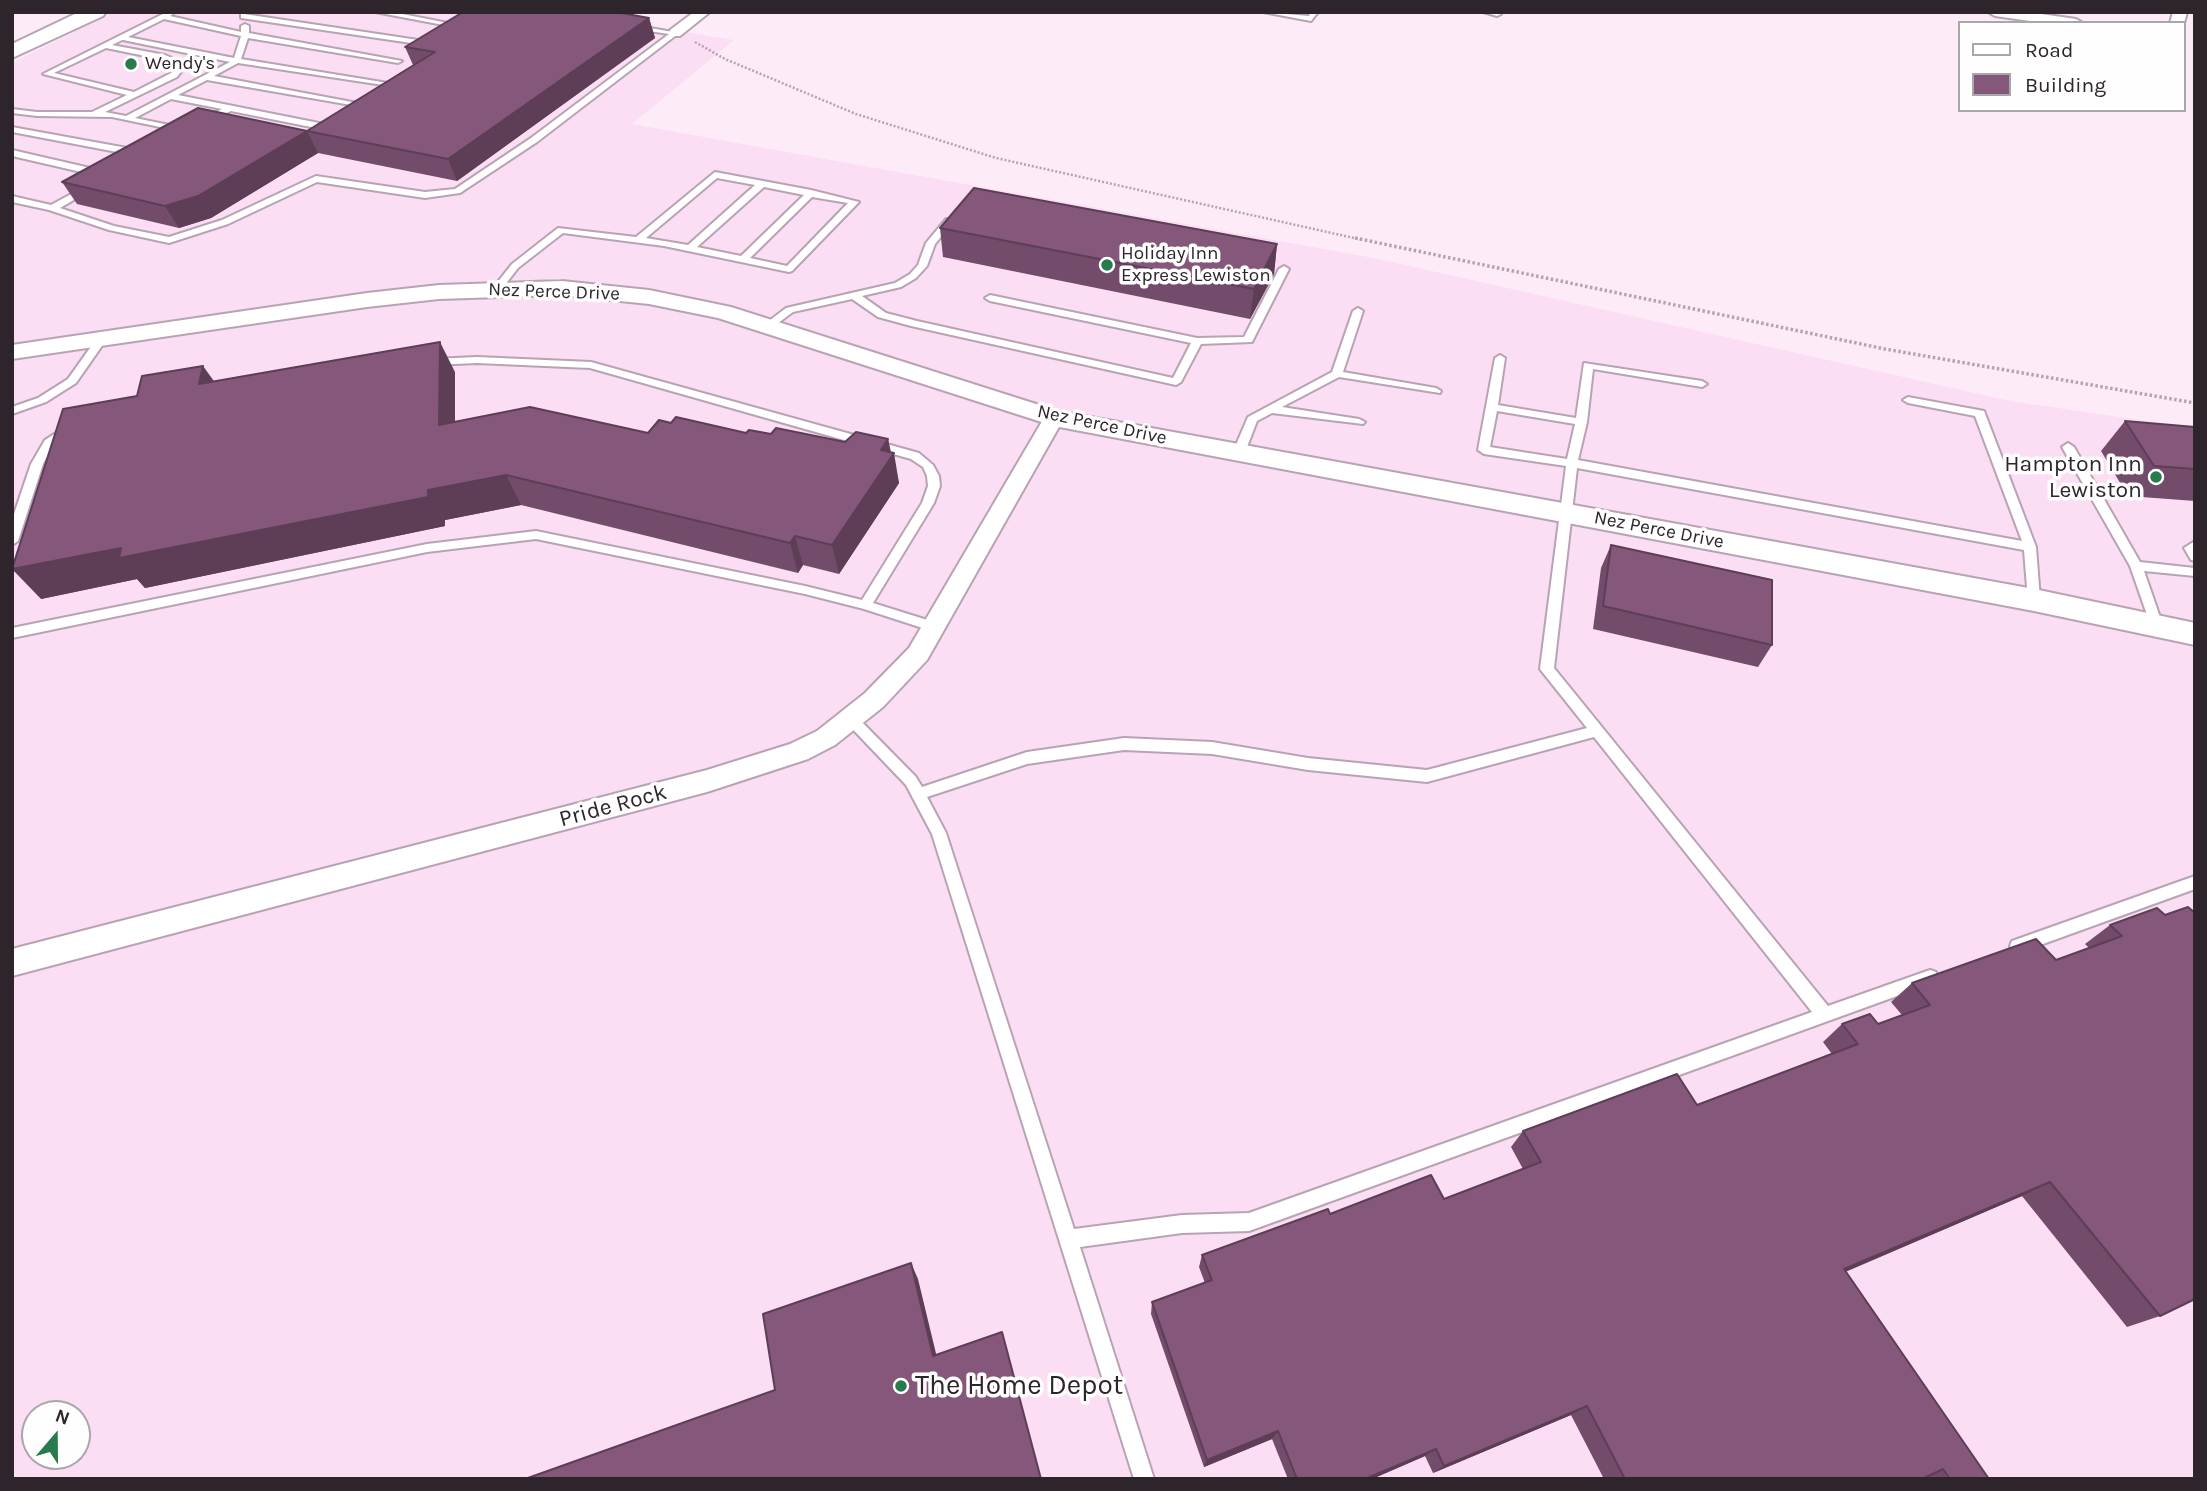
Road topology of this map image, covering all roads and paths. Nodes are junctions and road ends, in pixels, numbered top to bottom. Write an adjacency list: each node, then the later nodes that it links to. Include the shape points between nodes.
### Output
1 (96, 12): 24 (main road)
2 (173, 12): 11 (lane)
3 (378, 12): 14 (lane)
4 (703, 12): 17 (street)
5 (1266, 12): 6 (lane, via 1311,19)
6 (1315, 12)
7 (1486, 12): 10 (lane)
8 (1995, 12): 13 (street)
9 (244, 14): 18 (lane); 21 (lane)
10 (1497, 14)
11 (163, 17): 18 (lane); 20 (lane)
12 (464, 19): 14 (lane)
13 (2061, 21)
14 (454, 25): 16 (lane)
15 (622, 25): 17 (lane)
16 (444, 31)
17 (675, 33): 49 (lane, via 534,140 457,191 425,195 316,179 225,222 169,240 112,229); 69 (path, via 856,114 996,158 1885,349)
18 (245, 35): 26 (lane); 27 (lane)
19 (435, 37): 21 (lane)
20 (122, 38): 22 (lane); 26 (lane)
21 (425, 43): 23 (lane)
22 (106, 46): 32 (lane, via 162,57 180,68); 32 (lane, via 47,74)
23 (416, 49)
24 (12, 52)
25 (407, 55): 27 (lane)
26 (237, 61): 30 (lane); 31 (lane)
27 (398, 61): 28 (lane)
28 (388, 67)
29 (377, 74): 31 (lane)
30 (205, 77): 33 (lane); 34 (lane)
31 (367, 80): 34 (lane, via 390,84)
32 (134, 94): 38 (lane)
33 (170, 96): 35 (lane); 39 (lane)
34 (365, 104): 37 (lane)
35 (230, 108): 40 (lane, via 331,128); 41 (lane)
36 (12, 111): 38 (lane)
37 (353, 112)
38 (93, 115): 39 (lane)
39 (128, 118): 43 (lane, via 186,131)
40 (342, 120)
41 (197, 125)
42 (12, 129): 45 (lane, via 146,154)
43 (176, 136)
44 (12, 153): 49 (lane, via 109,175)
45 (128, 165)
46 (762, 184): 47 (lane); 51 (lane, via 715,175); 52 (lane)
47 (811, 193): 53 (lane); 53 (lane, via 855,202 789,269)
48 (12, 199): 49 (lane)
49 (52, 208)
50 (949, 221): 56 (lane, via 913,276 898,285)
51 (638, 240): 52 (lane); 55 (lane, via 561,230 515,267)
52 (690, 248): 53 (lane)
53 (743, 259)
54 (1284, 269): 61 (lane, via 1248,340)
55 (498, 288): 59 (street, Nez Perce Drive, via 562,288 649,297 723,312); 60 (street, Nez Perce Drive, via 367,300)
56 (853, 295): 59 (lane, via 790,310); 61 (lane, via 881,315 1176,383)
57 (990, 298): 61 (lane)
58 (1357, 310): 65 (lane)
59 (766, 327): 73 (street, Nez Perce Drive)
60 (101, 340): 62 (street, Nez Perce Drive); 72 (lane, via 72,381 42,400)
61 (1198, 341)
62 (12, 352)
63 (1500, 358): 70 (lane)
64 (424, 362): 88 (lane, via 591,365 915,456 933,476 934,486)
65 (1337, 374): 67 (lane); 71 (lane)
66 (1702, 384): 75 (lane, via 1588,365)
67 (1436, 391)
68 (1908, 400): 83 (lane, via 1980,412)
69 (2195, 403)
70 (1492, 407): 75 (lane); 79 (lane, via 1484,450)
71 (1271, 409): 74 (lane); 78 (lane, via 1252,419)
72 (12, 411)
73 (1054, 418): 78 (street, Nez Perce Drive); 90 (street, Pride Rock)
74 (1359, 422)
75 (1581, 422): 79 (lane)
76 (76, 424): 81 (lane, via 50,443 37,464)
77 (2068, 447): 85 (lane)
78 (1239, 452): 80 (street, Nez Perce Drive)
79 (1572, 463): 80 (lane); 83 (lane)
80 (1565, 512): 87 (street, Nez Perce Drive); 94 (lane, via 1546,669)
81 (12, 541)
82 (2195, 545): 84 (lane, via 2190,548)
83 (2030, 547): 87 (lane)
84 (2195, 557)
85 (2136, 566): 86 (lane); 89 (lane)
86 (2195, 572)
87 (2034, 600): 89 (street, Nez Perce Drive)
88 (865, 605): 90 (lane); 91 (lane, via 536,534 427,548)
89 (2157, 626): 92 (street, Nez Perce Drive)
90 (935, 627): 93 (street, Pride Rock, via 900,674)
91 (12, 633)
92 (2195, 634)
93 (850, 719): 95 (lane, via 911,780); 98 (street, Pride Rock, via 799,752 707,781)
94 (1596, 731): 95 (lane, via 1427,776 1212,748 1124,744 1027,758); 100 (lane)
95 (919, 794): 101 (lane, via 939,834)
96 (2195, 882): 97 (lane)
97 (2003, 951)
98 (12, 963)
99 (1950, 970): 100 (lane)
100 (1825, 1015): 101 (lane, via 1250,1222 1182,1224)
101 (1068, 1239): 102 (lane)
102 (1144, 1479)

